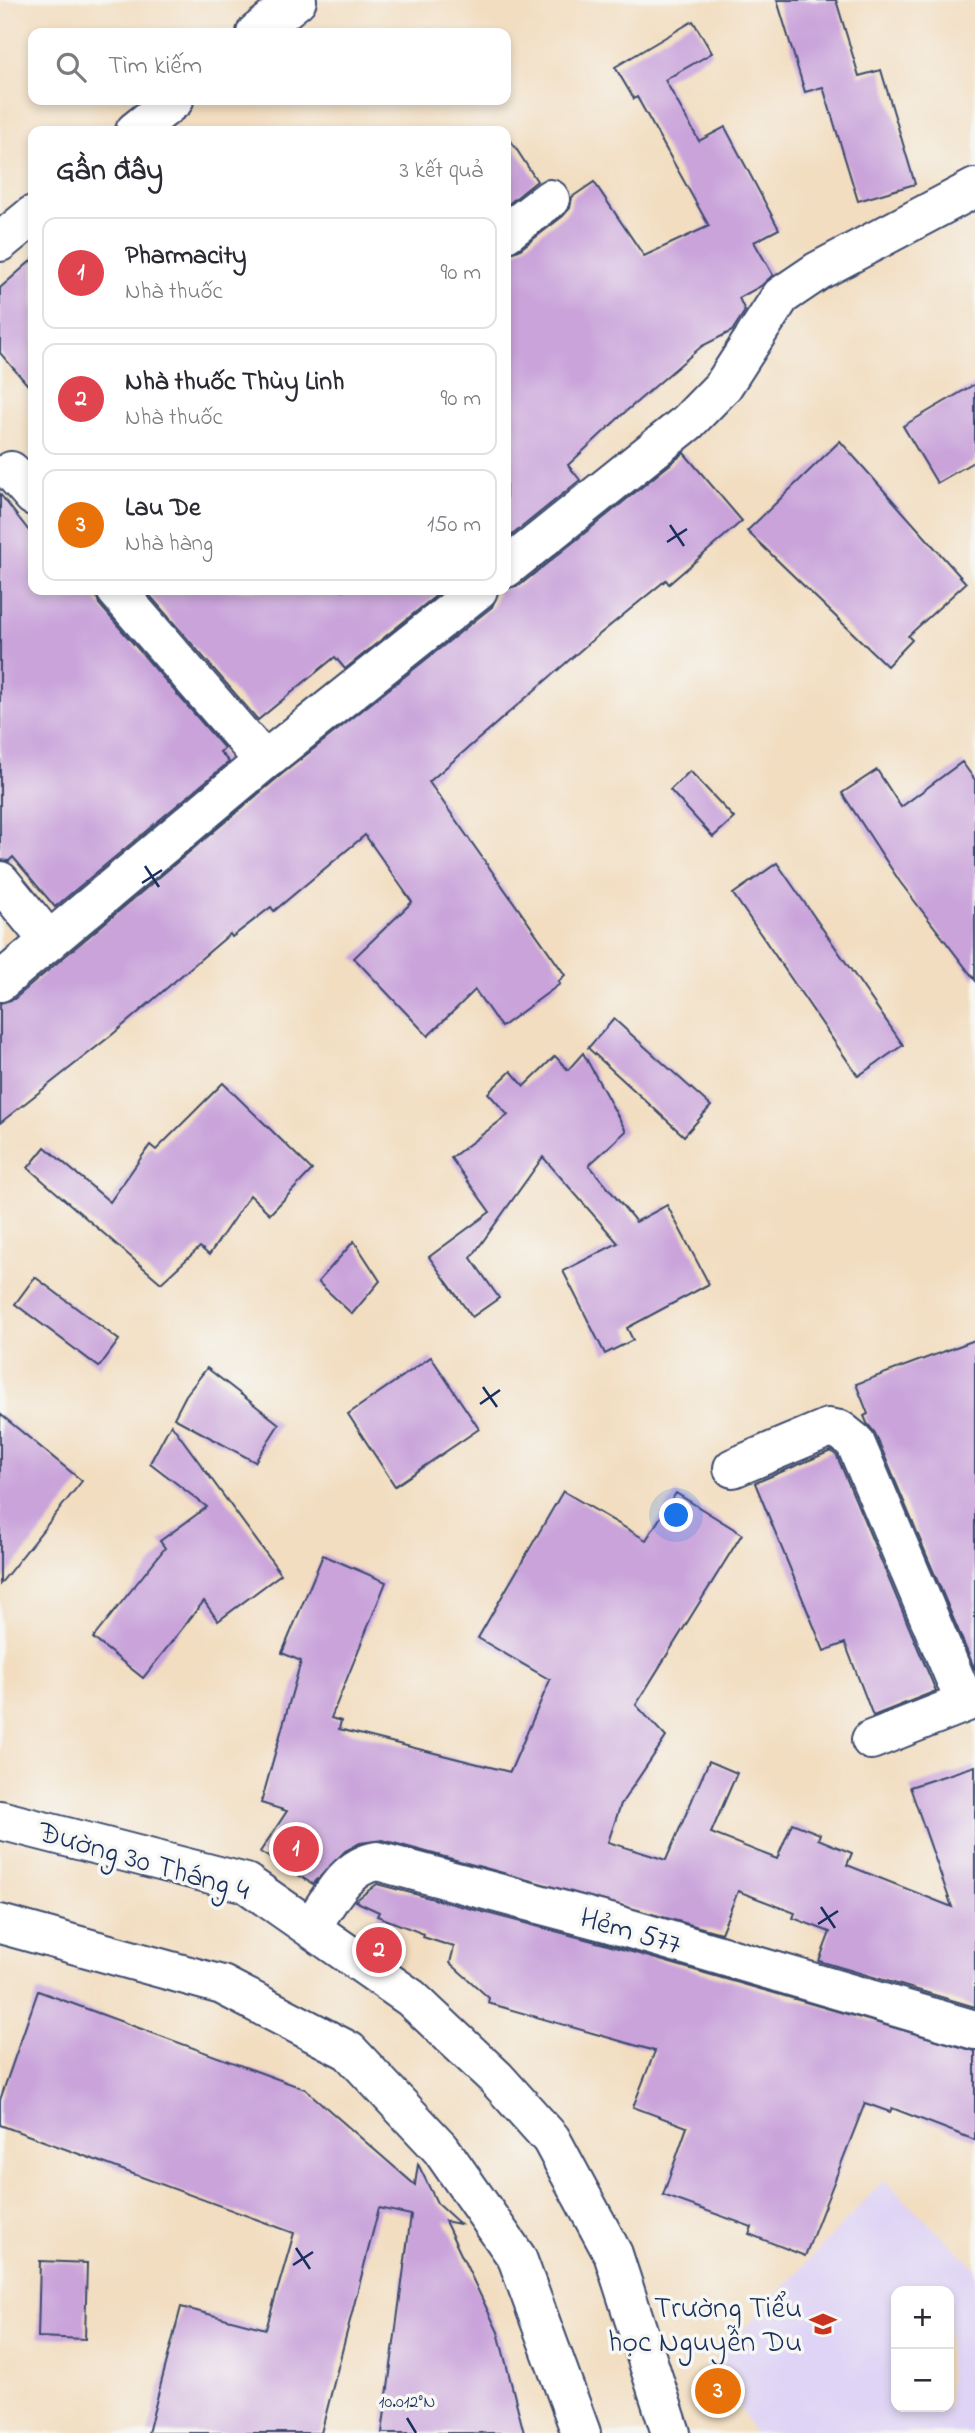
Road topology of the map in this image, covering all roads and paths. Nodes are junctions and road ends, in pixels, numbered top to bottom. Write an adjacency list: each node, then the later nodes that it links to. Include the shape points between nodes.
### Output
1 (297, 0): 2 (street)
2 (262, 28)
3 (168, 105): 4 (street)
4 (141, 126)
5 (975, 188): 10 (street, via 818,271 782,296 723,386 688,422)
6 (550, 199): 8 (street)
7 (28, 219): 9 (street)
8 (511, 229)
9 (0, 242)
10 (511, 564)
11 (120, 595): 13 (street)
12 (472, 595): 13 (street)
13 (264, 761): 15 (street)
14 (0, 881): 15 (street)
15 (49, 941): 16 (street)
16 (0, 982)
17 (733, 1468): 18 (street, via 828,1428 840,1430 855,1442)
18 (970, 1701): 19 (street)
19 (871, 1740)
20 (0, 1820): 22 (street, Đường 30 Tháng 4, via 246,1883)
21 (0, 1924): 24 (street, via 222,1985 349,2051 441,2148 517,2258)
22 (312, 1926): 23 (street, Hẻm 577, via 351,1871 377,1861 610,1923); 25 (street, Đường 30 Tháng 4, via 411,1998 496,2078 551,2139 613,2254)
23 (975, 2030)
24 (581, 2433)
25 (671, 2433)

